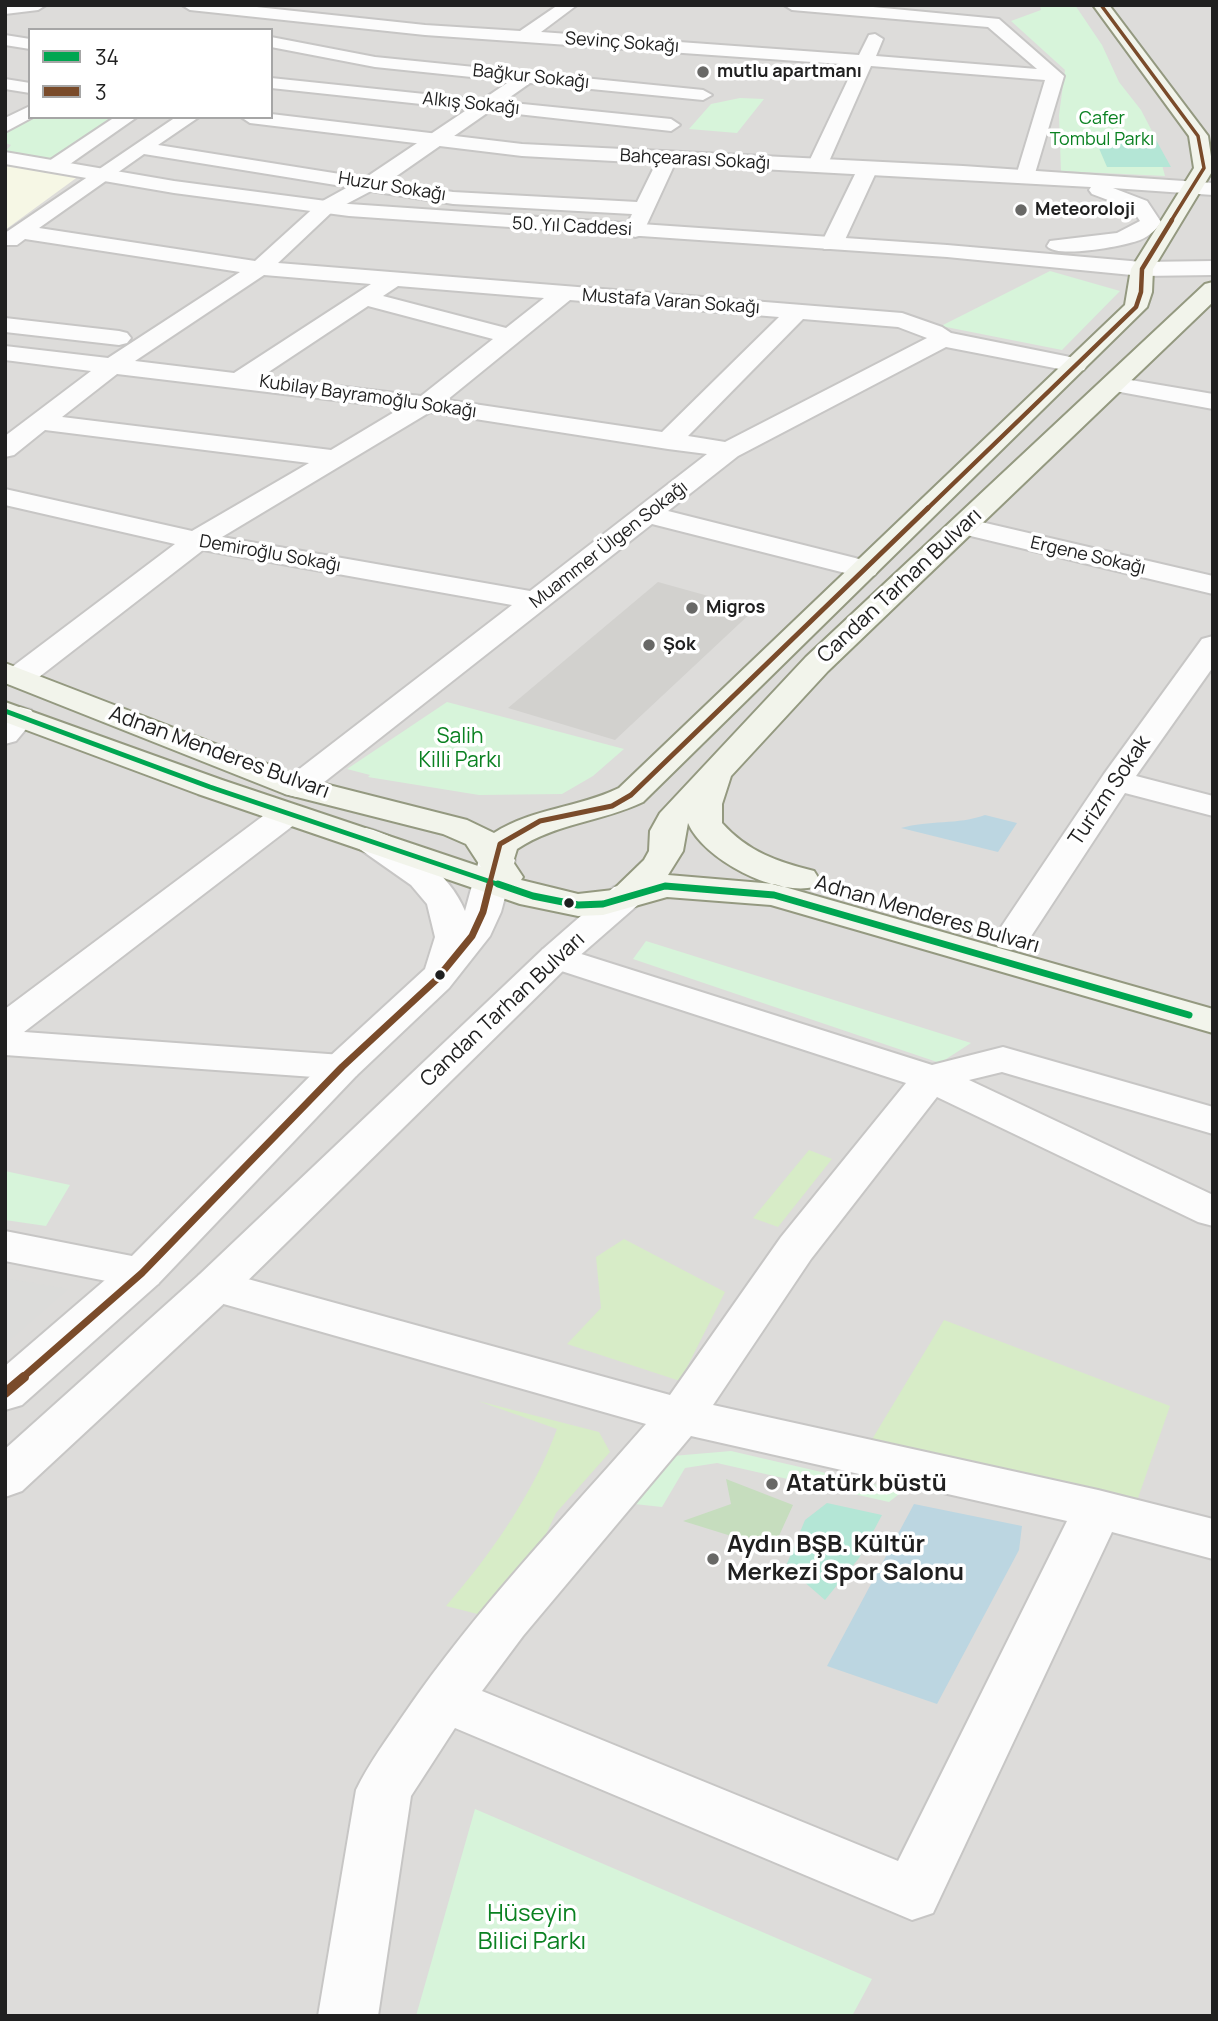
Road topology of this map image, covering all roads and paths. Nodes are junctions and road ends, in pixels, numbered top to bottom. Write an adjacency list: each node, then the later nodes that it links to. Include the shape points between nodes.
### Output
1 (38, 5): 8 (street)
2 (190, 5): 7 (street, Sevinç Sokağı)
3 (569, 5): 12 (street)
4 (792, 5): 10 (street)
5 (1101, 5): 43 (main road, via 1198,136 1205,159)
6 (1119, 5): 23 (main road)
7 (223, 7): 11 (street, Sevinç Sokağı)
8 (5, 9)
9 (948, 11): 10 (street); 18 (street, via 993,22)
10 (888, 12): 17 (street)
11 (332, 23): 12 (street, Sevinç Sokağı); 14 (street, Bağkur Sokağı)
12 (523, 37): 17 (street, Sevinç Sokağı)
13 (5, 40): 16 (street)
14 (273, 42)
15 (273, 42): 19 (street, Bağkur Sokağı, via 375,62)
16 (28, 44)
17 (865, 61): 18 (street, Sevinç Sokağı); 36 (street)
18 (1055, 76): 40 (street)
19 (527, 77): 24 (street); 29 (street, Bağkur Sokağı, via 703,95)
20 (273, 83): 24 (street, Alkış Sokağı)
21 (5, 84): 22 (street)
22 (28, 88)
23 (1187, 90)
24 (488, 106): 29 (street, Alkış Sokağı); 31 (street)
25 (28, 112): 30 (street)
26 (125, 119): 37 (street)
27 (187, 119): 32 (street)
28 (265, 119): 31 (street, Bahçearası Sokağı)
29 (671, 125): 34 (street, Bağkur Sokağı)
30 (5, 126)
31 (435, 141): 34 (street, Bahçearası Sokağı); 42 (street)
32 (140, 148): 39 (street); 42 (street, Huzur Sokağı)
33 (5, 158): 37 (street, 50. Yıl Caddesi)
34 (641, 158): 35 (street, Bahçearası Sokağı)
35 (667, 159): 36 (street, Bahçearası Sokağı); 45 (street)
36 (817, 166): 38 (street, Bahçearası Sokağı)
37 (53, 167): 39 (street, 50. Yıl Caddesi)
38 (868, 168): 40 (street, Bahçearası Sokağı); 48 (street)
39 (101, 175): 44 (street, 50. Yıl Caddesi); 47 (street)
40 (1026, 176): 41 (street, Bahçearası Sokağı)
41 (1058, 178): 43 (street, Bahçearası Sokağı); 49 (street, via 1140,205 1151,222 1126,237 1039,248)
42 (367, 183): 44 (street); 45 (street, Huzur Sokağı, via 453,198)
43 (1202, 185): 53 (main road)
44 (326, 207): 46 (street, 50. Yıl Caddesi); 51 (street)
45 (646, 208): 46 (street)
46 (635, 231): 48 (street, 50. Yıl Caddesi)
47 (13, 238): 51 (street, Mustafa Varan Sokağı)
48 (832, 244): 49 (street, 50. Yıl Caddesi)
49 (941, 251): 50 (street, 50. Yıl Caddesi)
50 (1065, 262): 53 (street, 50. Yıl Caddesi); 58 (street, via 1089,268 1124,287)
51 (260, 268): 54 (street, Mustafa Varan Sokağı); 63 (street)
52 (1213, 268): 53 (street, 50. Yıl Caddesi)
53 (1142, 269): 58 (main road)
54 (391, 280): 56 (street, Mustafa Varan Sokağı); 57 (street)
55 (1213, 289): 68 (main road, Candan Tarhan Bulvarı)
56 (563, 295): 59 (street, Mustafa Varan Sokağı); 61 (street)
57 (365, 298): 61 (street); 67 (street)
58 (1136, 307): 66 (main road, Candan Tarhan Bulvarı)
59 (797, 312): 62 (street, Mustafa Varan Sokağı, via 902,320); 72 (street)
60 (5, 325): 63 (street)
61 (510, 336): 70 (street)
62 (943, 339): 66 (street, Mustafa Varan Sokağı); 74 (street, Muammer Ülgen Sokağı)
63 (149, 342): 65 (street)
64 (5, 353): 65 (street, Kubilay Bayramoğlu Sokağı)
65 (115, 364): 67 (street, Kubilay Bayramoğlu Sokağı); 71 (street)
66 (1075, 365): 80 (main road, Candan Tarhan Bulvarı)
67 (240, 380): 70 (street, Kubilay Bayramoğlu Sokağı)
68 (1113, 384): 69 (street); 78 (main road, Candan Tarhan Bulvarı)
69 (1213, 402)
70 (426, 404): 72 (street, Kubilay Bayramoğlu Sokağı); 75 (street)
71 (41, 422): 73 (street); 75 (street)
72 (668, 441): 74 (street, Kubilay Bayramoğlu Sokağı)
73 (5, 449)
74 (729, 450): 77 (street, Muammer Ülgen Sokağı)
75 (335, 458): 79 (street)
76 (5, 497): 79 (street, Demiroğlu Sokağı)
77 (647, 514): 80 (street); 82 (street, Muammer Ülgen Sokağı)
78 (964, 526): 81 (street, Ergene Sokağı); 86 (main road, Candan Tarhan Bulvarı, via 817,664)
79 (197, 541): 82 (street, Demiroğlu Sokağı); 84 (street)
80 (865, 569): 91 (main road, Candan Tarhan Bulvarı, via 631,795 612,806 540,821 520,831 500,844)
81 (1213, 585)
82 (538, 601): 88 (street, Muammer Ülgen Sokağı)
83 (1213, 645): 87 (street, Turizm Sokak)
84 (12, 674): 88 (main road, Adnan Menderes Bulvarı)
85 (10, 721): 88 (main road, Adnan Menderes Bulvarı)
86 (715, 775): 92 (main road, Candan Tarhan Bulvarı, via 672,820 659,865); 93 (main road, Adnan Menderes Bulvarı, via 705,804 705,825 738,860)
87 (1116, 781): 89 (street); 93 (street, Turizm Sokak)
88 (292, 800): 90 (main road, Adnan Menderes Bulvarı); 91 (main road, Adnan Menderes Bulvarı, via 455,827 480,836); 98 (street, Muammer Ülgen Sokağı)
89 (1213, 806)
90 (364, 837): 91 (main road, Adnan Menderes Bulvarı); 95 (street, via 423,877 449,910 453,939)
91 (495, 871): 92 (main road, Adnan Menderes Bulvarı, via 533,896 578,905 603,904); 95 (street, Candan Tarhan Bulvarı, via 472,936)
92 (627, 895): 94 (street, Candan Tarhan Bulvarı); 97 (main road, Adnan Menderes Bulvarı, via 665,887 774,895)
93 (1011, 939): 96 (main road, Adnan Menderes Bulvarı)
94 (556, 957): 101 (street); 106 (street, Candan Tarhan Bulvarı)
95 (444, 969): 100 (street, Candan Tarhan Bulvarı)
96 (1213, 996)
97 (1213, 1021)
98 (5, 1028)
99 (5, 1043): 100 (street)
100 (342, 1067): 105 (street, Candan Tarhan Bulvarı)
101 (932, 1078): 102 (street, via 1003,1059); 103 (street); 108 (street, via 796,1248)
102 (1213, 1121)
103 (1213, 1212)
104 (5, 1245): 105 (street)
105 (142, 1272): 107 (street, Candan Tarhan Bulvarı)
106 (215, 1286): 108 (street); 109 (street, Candan Tarhan Bulvarı)
107 (5, 1393)
108 (681, 1416): 110 (street); 112 (street)
109 (5, 1478)
110 (1098, 1509): 111 (street); 112 (street, via 912,1894)
111 (1213, 1539)
112 (444, 1699): 113 (street, via 384,1790)
113 (348, 2016)

